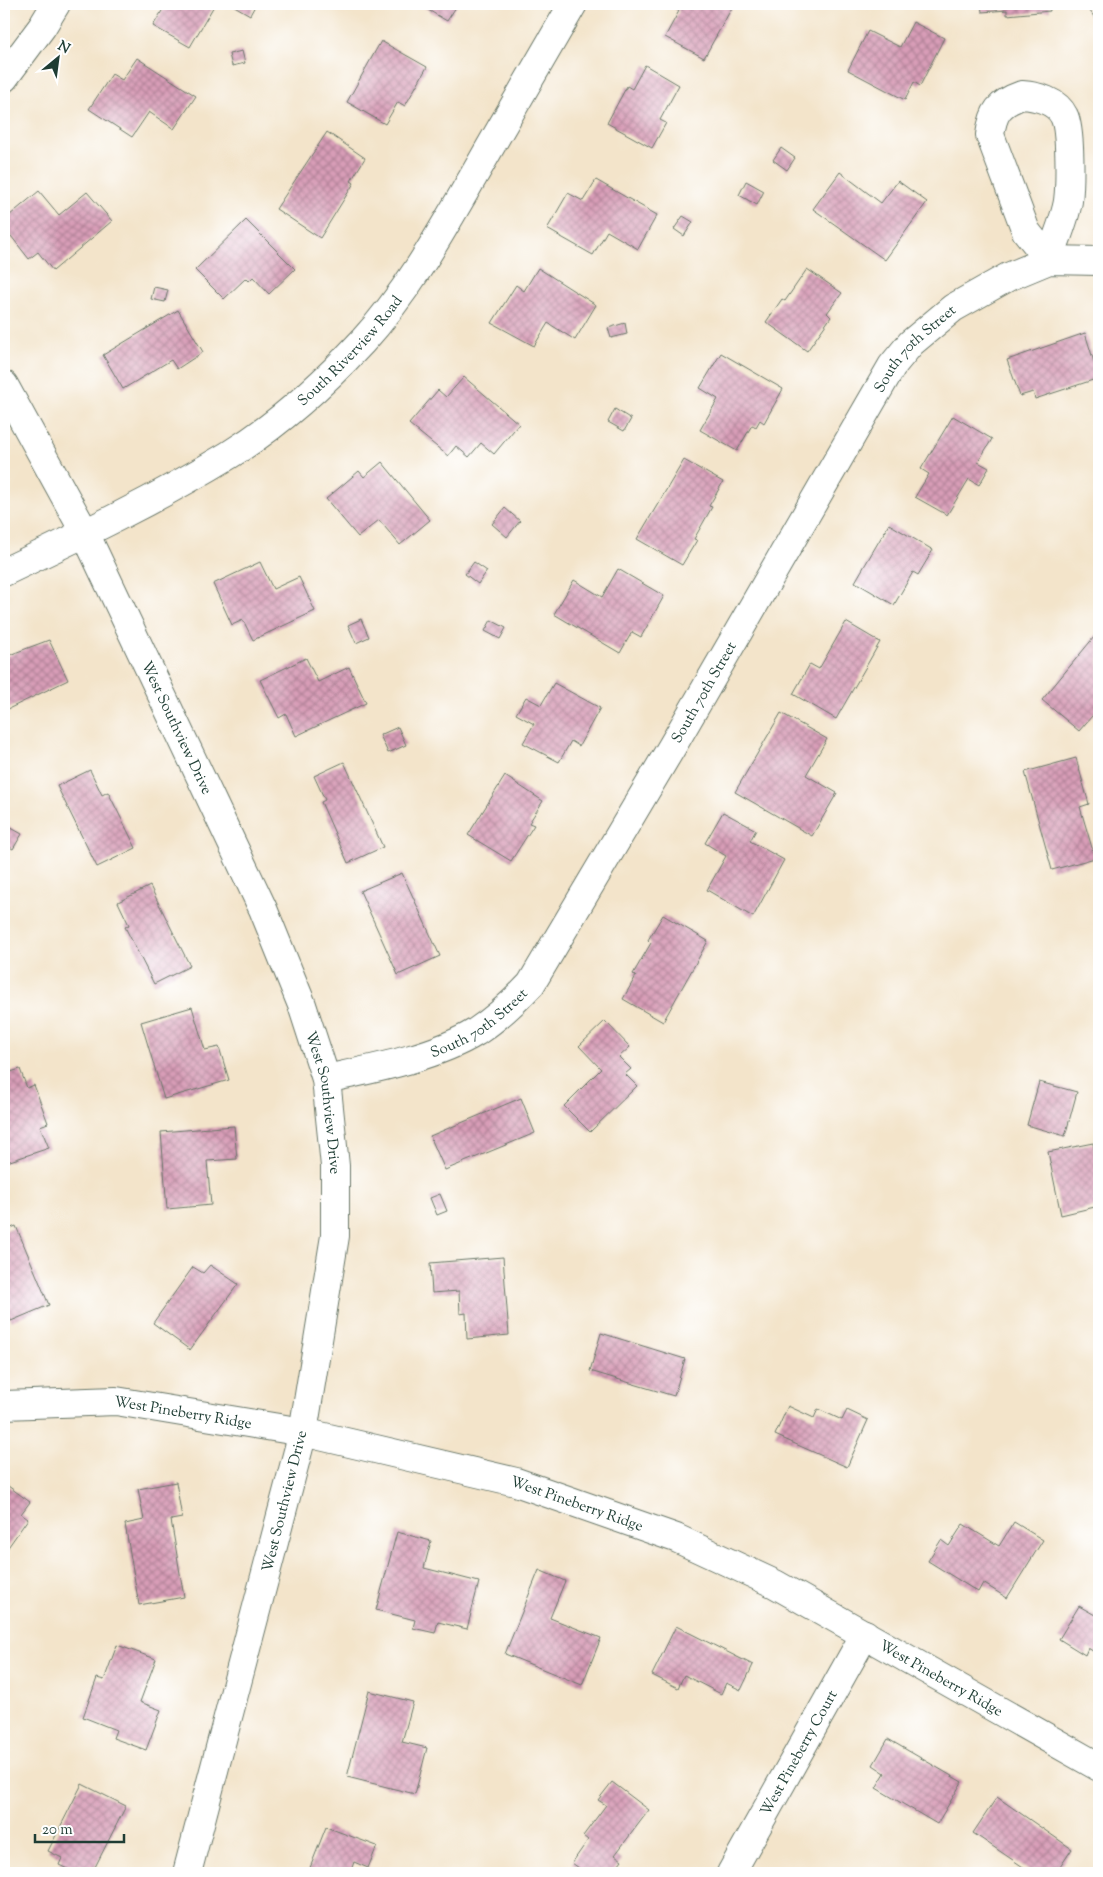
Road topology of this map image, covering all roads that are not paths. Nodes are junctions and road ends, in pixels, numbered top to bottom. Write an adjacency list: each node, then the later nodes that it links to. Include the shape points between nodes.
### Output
1 (56, 4): 3 (street)
2 (573, 4): 7 (street, South Riverview Road, via 427,254 393,305 363,341 286,414 230,455)
3 (4, 78)
4 (1049, 260): 4 (street, via 1068,201 1068,131 1064,115 1051,103 1037,96 1022,95 1006,100 997,110 990,135 1026,231); 5 (street); 9 (street, South 70th Street, via 1008,277 953,308 911,343 892,366 531,984 507,1009 475,1033 430,1052 372,1070)
5 (1099, 261)
6 (4, 384): 7 (street, West Southview Drive)
7 (85, 533): 8 (street, South Riverview Road); 9 (street, West Southview Drive, via 263,909 302,1005)
8 (4, 572)
9 (326, 1079): 11 (street, West Southview Drive, via 335,1166 335,1236)
10 (4, 1405): 11 (street, West Pineberry Ridge, via 116,1401)
11 (303, 1432): 12 (street, West Pineberry Ridge, via 516,1482 676,1538 775,1584); 14 (street, West Southview Drive)
12 (865, 1634): 13 (street, West Pineberry Ridge); 15 (street, West Pineberry Court)
13 (1099, 1767)
14 (187, 1873)
15 (731, 1873)

